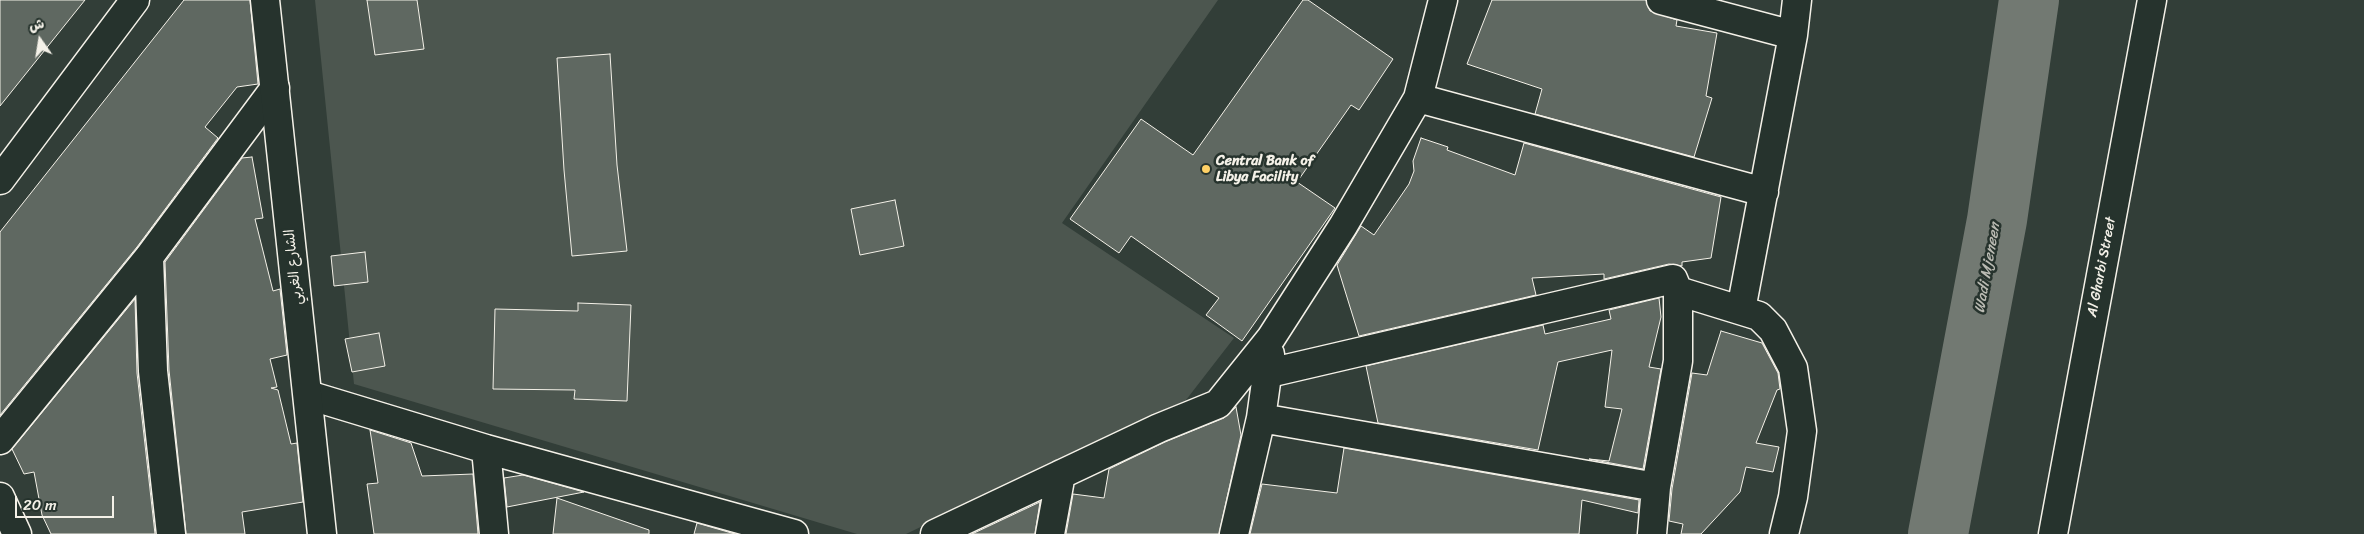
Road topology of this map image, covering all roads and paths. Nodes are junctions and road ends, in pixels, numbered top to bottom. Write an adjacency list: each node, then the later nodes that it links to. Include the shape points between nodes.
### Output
1 (136, 0): 10 (main road)
2 (264, 0): 8 (main road, الشارع الغربي)
3 (1442, 0): 9 (main road)
4 (1661, 0): 7 (main road)
5 (1797, 0): 7 (main road)
6 (2152, 0): 34 (main road, Al Gharbi Street)
7 (1793, 36): 11 (main road)
8 (274, 88): 12 (main road); 17 (main road, الشارع الغربي)
9 (1418, 98): 11 (main road); 15 (main road, via 1343,226)
10 (0, 180)
11 (1764, 192): 14 (main road)
12 (149, 257): 19 (main road); 25 (main road, via 153,371)
13 (1678, 291): 14 (main road); 16 (main road, via 1673,279 1626,288); 22 (main road, via 1678,361)
14 (1741, 310): 33 (main road, via 1759,316 1773,330 1793,368 1802,431)
15 (1271, 338): 16 (main road); 21 (main road, via 1218,404)
16 (1269, 373): 18 (main road)
17 (308, 395): 20 (main road); 26 (main road, الشارع الغربي)
18 (1260, 418): 22 (main road); 31 (main road)
19 (0, 440)
20 (486, 449): 27 (main road); 28 (main road)
21 (1061, 474): 29 (main road); 30 (main road)
22 (1656, 487): 32 (main road)
23 (0, 497): 24 (main road)
24 (17, 534)
25 (171, 534)
26 (322, 534)
27 (494, 534)
28 (794, 534)
29 (935, 534)
30 (1050, 534)
31 (1234, 534)
32 (1652, 534)
33 (1784, 534)
34 (2052, 534)

